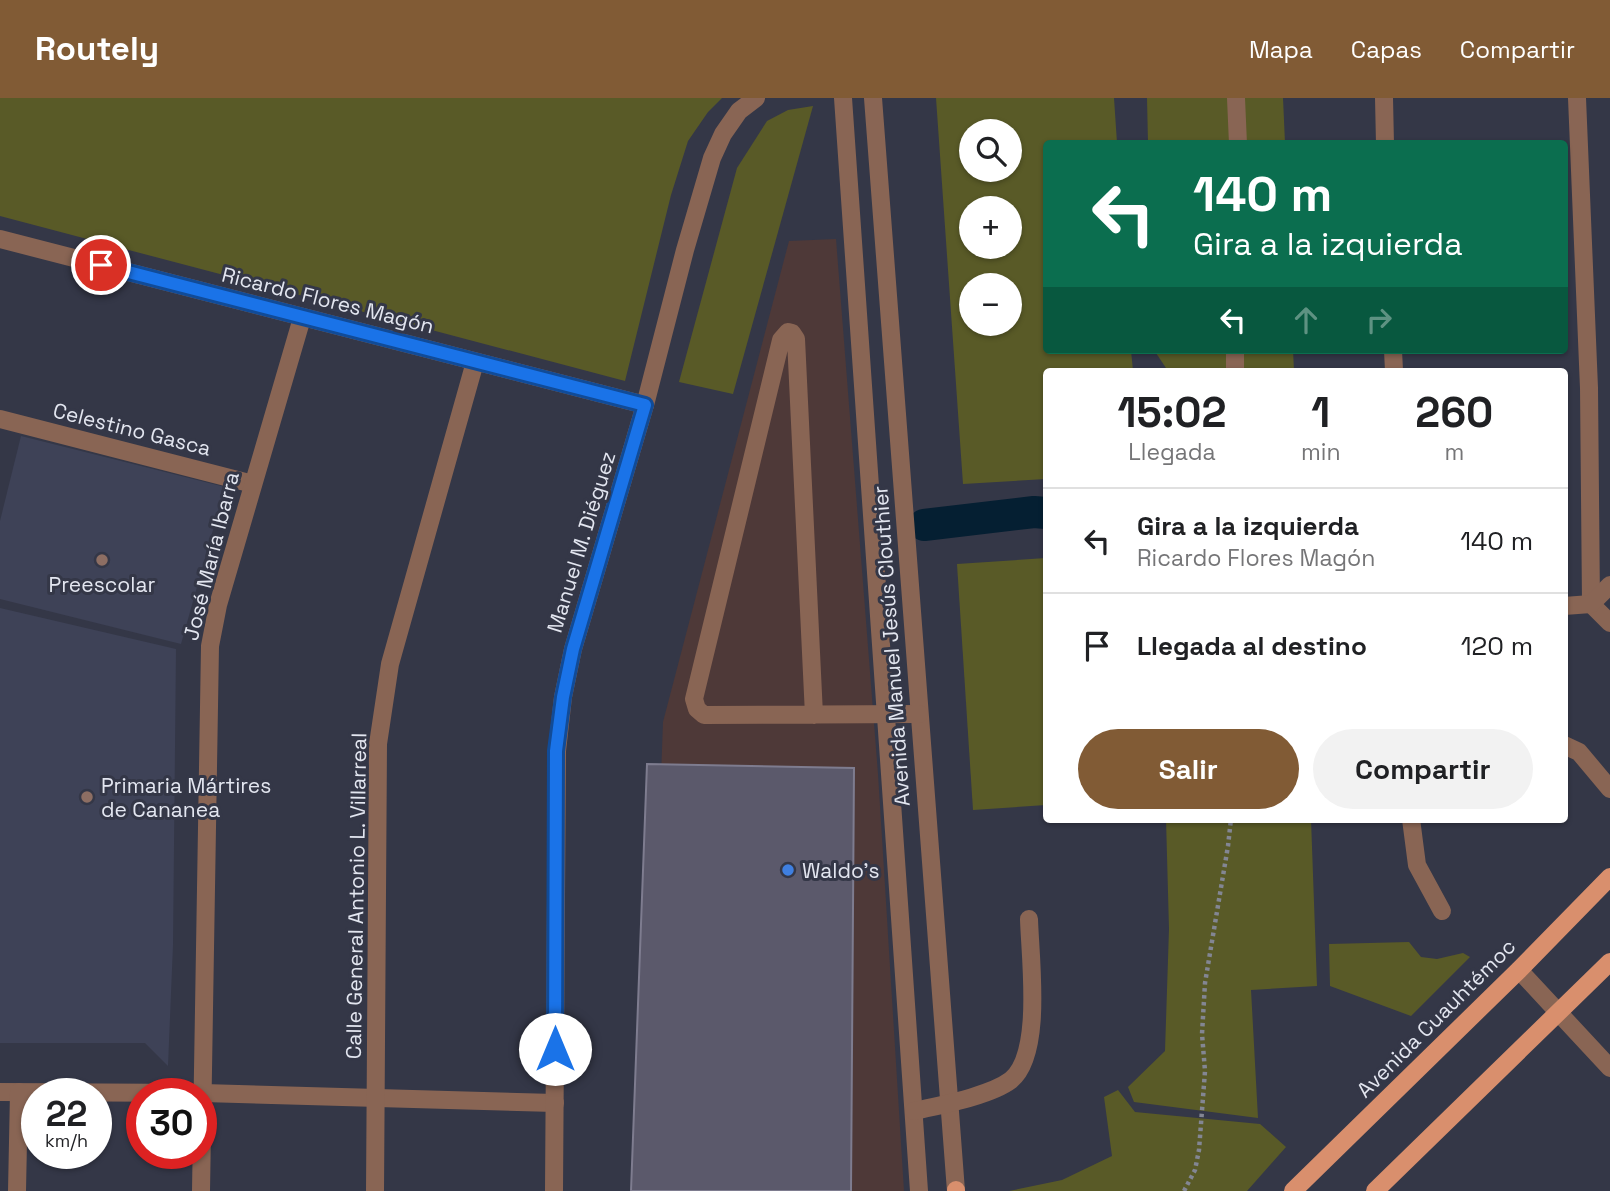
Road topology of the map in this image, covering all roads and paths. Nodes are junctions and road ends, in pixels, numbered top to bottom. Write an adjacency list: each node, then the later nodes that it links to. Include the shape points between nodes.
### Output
1 (756, 98): 12 (street, Manuel M. Diéguez, via 739,111 712,158)
2 (844, 98): 21 (street, Avenida Manuel Jesús Clouthier)
3 (873, 98): 19 (street, Avenida Manuel Jesús Clouthier)
4 (1236, 98): 7 (street)
5 (1384, 98): 8 (street)
6 (1577, 98): 16 (street, via 1589,388)
7 (1238, 140)
8 (1385, 140)
9 (0, 239): 10 (street, Ricardo Flores Magón)
10 (302, 318): 11 (street, Ricardo Flores Magón); 14 (street, José María Ibarra)
11 (475, 362): 12 (street, Ricardo Flores Magón); 38 (street, Calle General Antonio L. Villarreal, via 390,664 381,713 377,744)
12 (645, 405): 39 (street, Manuel M. Diéguez, via 573,649 561,710 556,751)
13 (0, 419): 14 (street, Celestino Gasca)
14 (253, 484): 33 (street, José María Ibarra, via 209,646)
15 (1610, 585): 16 (street)
16 (1591, 604): 17 (street); 18 (street)
17 (1568, 606)
18 (1610, 623)
19 (919, 714): 21 (street); 40 (street, Avenida Manuel Jesús Clouthier)
20 (814, 715): 20 (street, via 796,339 788,332 781,340 694,698 704,715); 21 (street)
21 (886, 716): 41 (street, Avenida Manuel Jesús Clouthier)
22 (1568, 747): 23 (street, via 1578,752)
23 (1610, 789)
24 (1230, 823): 49 (path, via 1205,983 1199,1150)
25 (1412, 823): 27 (street, via 1417,865)
26 (1610, 877): 30 (main road, Avenida Cuauhtémoc)
27 (1441, 911)
28 (1029, 919): 40 (street, via 1032,1023 1021,1070 999,1087)
29 (1610, 962): 31 (main road)
30 (1519, 970): 31 (street); 50 (main road, Avenida Cuauhtémoc)
31 (1559, 1012): 32 (street); 51 (main road)
32 (1610, 1068)
33 (203, 1078)
34 (0, 1091): 35 (street)
35 (19, 1092): 36 (street); 43 (street)
36 (126, 1093)
37 (217, 1093): 38 (street)
38 (377, 1099): 39 (street); 45 (street, Calle General Antonio L. Villarreal)
39 (555, 1103): 46 (street, Manuel M. Diéguez)
40 (949, 1103): 41 (street); 48 (street, Avenida Manuel Jesús Clouthier)
41 (914, 1111): 47 (street, Avenida Manuel Jesús Clouthier)
42 (201, 1169): 44 (street, José María Ibarra)
43 (17, 1191)
44 (201, 1191)
45 (375, 1191)
46 (554, 1191)
47 (919, 1191)
48 (956, 1191)
49 (1184, 1191)
50 (1293, 1191)
51 (1375, 1191)

